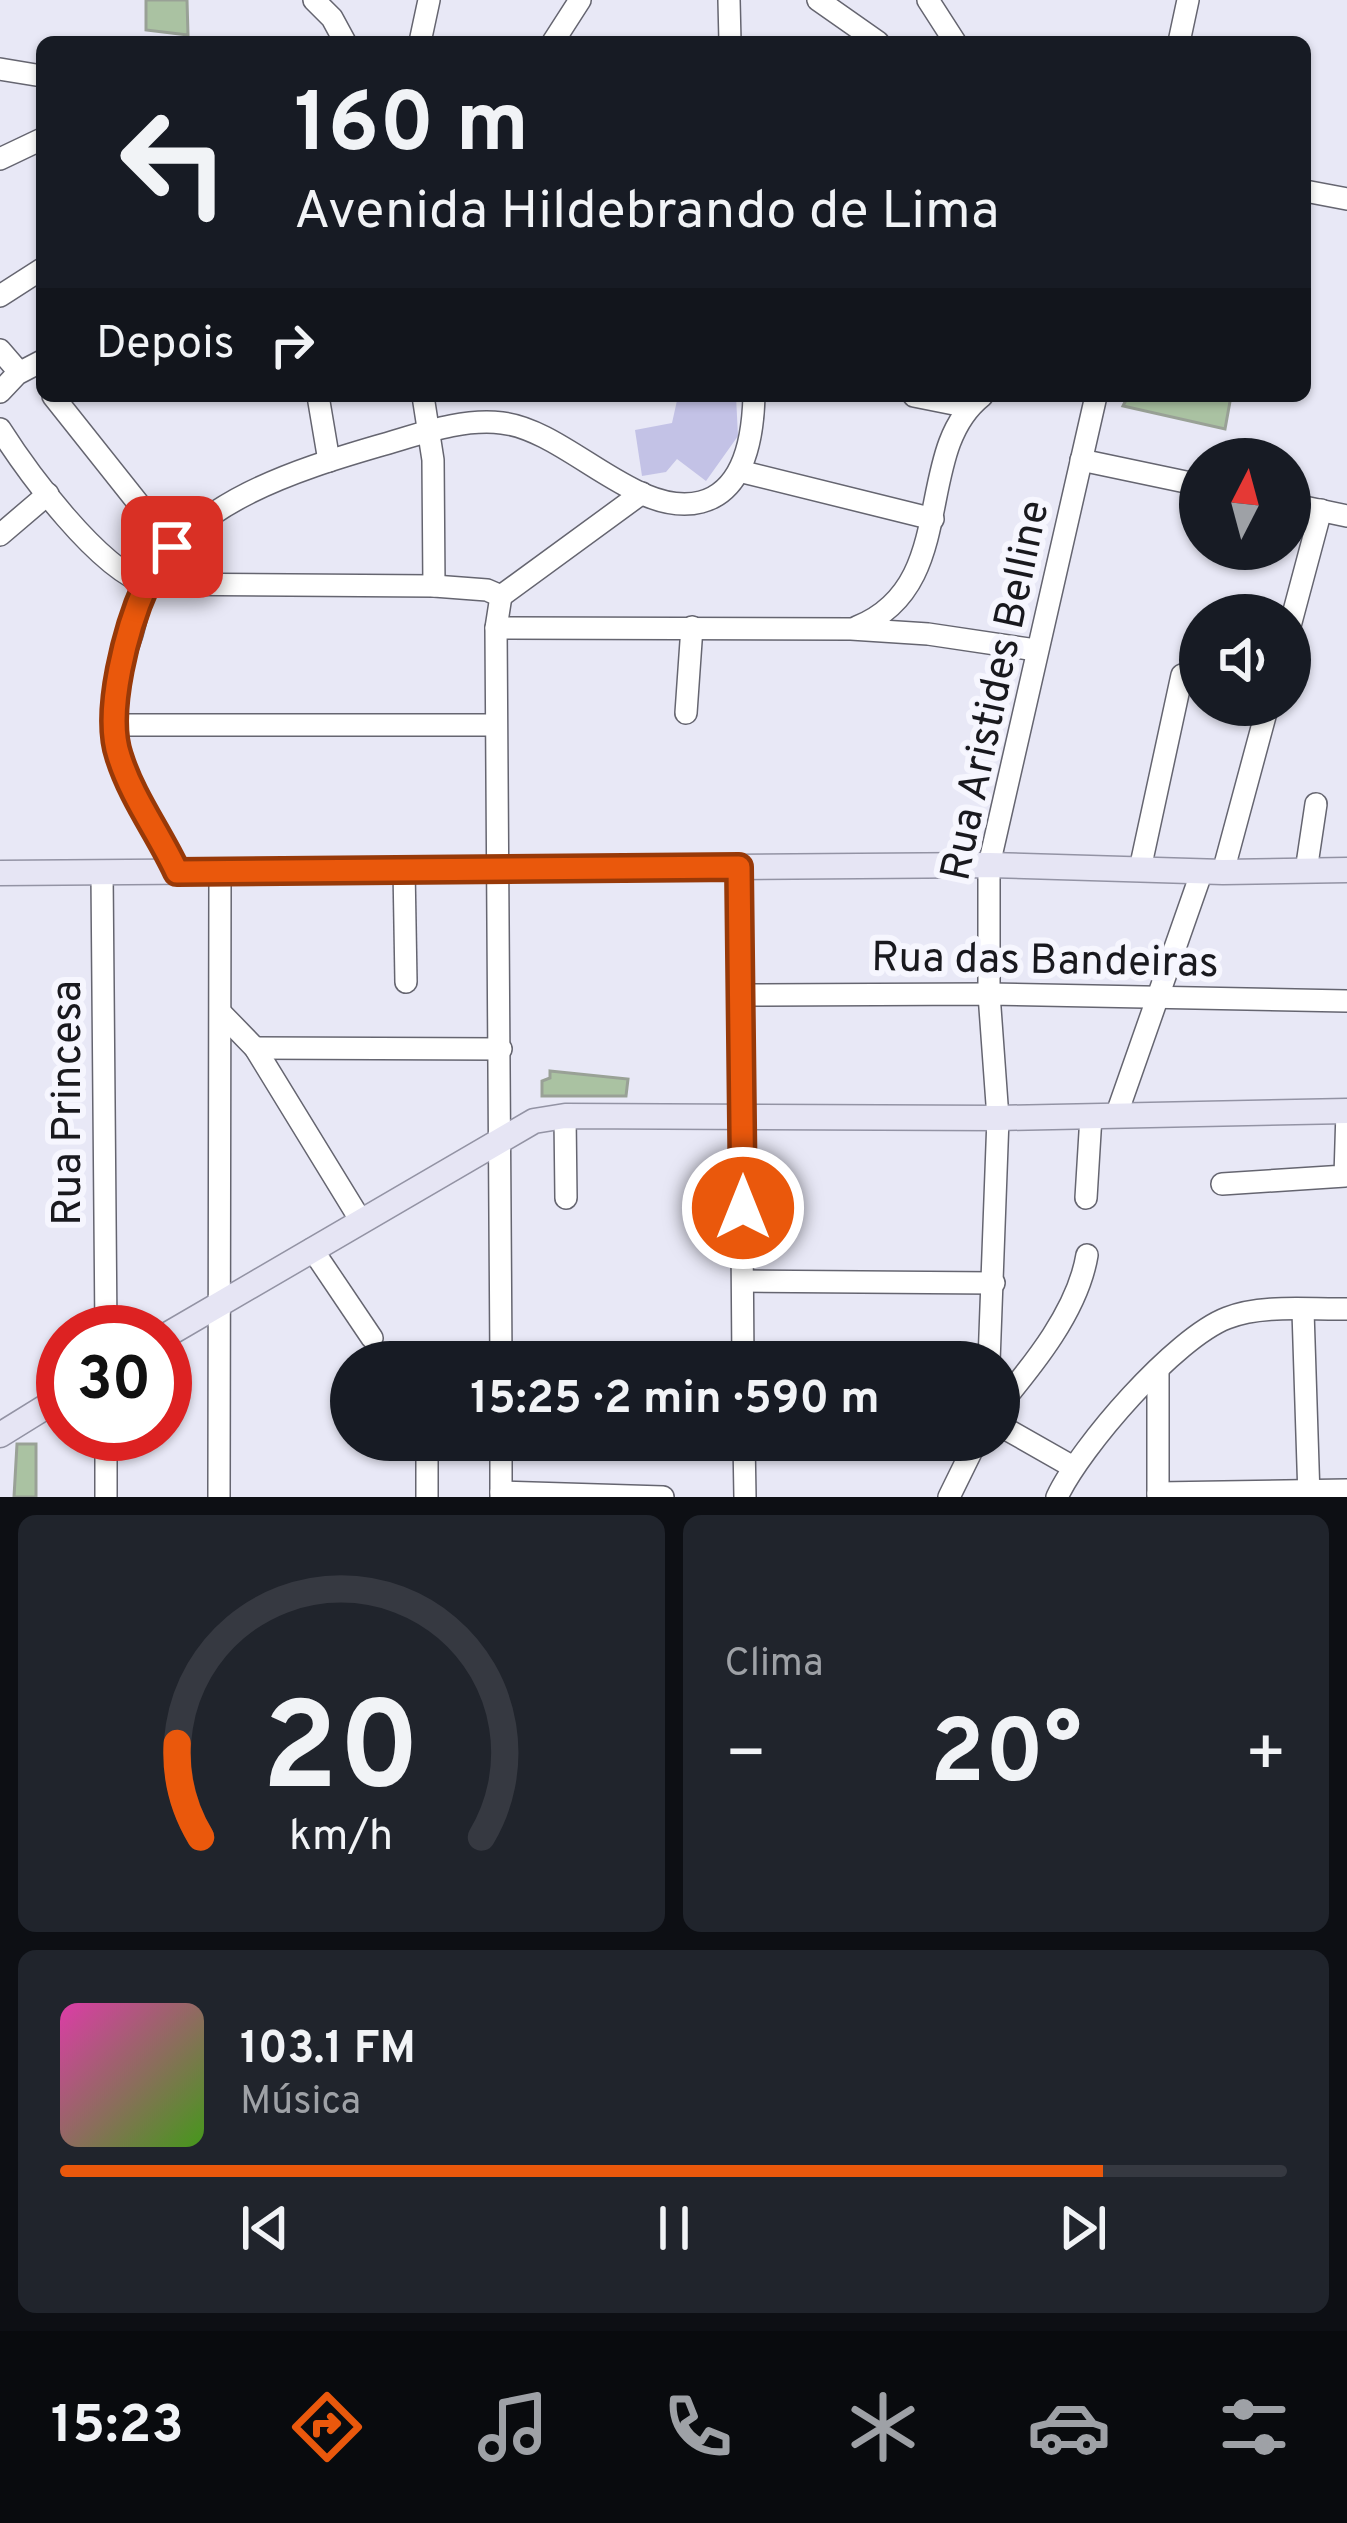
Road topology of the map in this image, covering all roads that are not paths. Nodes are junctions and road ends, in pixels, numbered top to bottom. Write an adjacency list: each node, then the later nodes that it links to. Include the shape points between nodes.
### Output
1 (314, 0): 8 (street)
2 (429, 0): 9 (street)
3 (580, 0): 10 (street)
4 (729, 0): 11 (street)
5 (818, 0): 12 (street)
6 (928, 0): 13 (street)
7 (1188, 0): 14 (street)
8 (342, 36)
9 (421, 36)
10 (557, 36)
11 (730, 36)
12 (869, 36)
13 (951, 36)
14 (1180, 36)
15 (0, 69): 16 (street)
16 (36, 75)
17 (36, 142): 18 (street)
18 (0, 159)
19 (1311, 192): 20 (street)
20 (1347, 199)
21 (36, 273): 22 (street)
22 (0, 296)
23 (0, 350): 24 (street)
24 (20, 375)
25 (57, 402): 44 (street)
26 (319, 402): 33 (street)
27 (424, 402): 32 (street)
28 (753, 402): 35 (street)
29 (974, 402): 42 (street, via 955,430)
30 (1092, 402): 34 (street, Rua Aristides Belline)
31 (0, 429): 38 (street)
32 (430, 431): 33 (street); 37 (street, via 473,422 522,426); 47 (street)
33 (329, 460): 44 (street, via 254,490)
34 (1081, 460): 36 (street); 54 (street, Rua Aristides Belline)
35 (739, 471): 37 (street, via 695,504); 42 (street)
36 (1179, 481)
37 (642, 493): 49 (street)
38 (48, 494): 43 (street); 45 (street, via 124,573)
39 (1311, 508): 40 (street)
40 (1321, 510): 41 (street); 48 (street)
41 (1347, 515)
42 (933, 519): 46 (street)
43 (0, 535)
44 (172, 547): 45 (street)
45 (147, 584): 47 (street); 57 (street, via 118,675)
46 (911, 584): 52 (street, via 879,618); 53 (street, via 908,615)
47 (434, 586): 49 (street)
48 (1299, 594)
49 (502, 596): 51 (street)
50 (692, 627): 51 (street); 52 (street); 56 (street)
51 (496, 628): 58 (street)
52 (851, 629): 53 (street)
53 (928, 634): 54 (street)
54 (1036, 650): 61 (street, Rua Aristides Belline)
55 (1179, 689): 65 (street)
56 (686, 712)
57 (113, 725): 58 (street); 69 (street, via 131,786)
58 (496, 725): 64 (street)
59 (1261, 726): 67 (street)
60 (1316, 804): 68 (street)
61 (989, 865): 62 (main road); 65 (main road); 74 (street, Rua Aristides Belline)
62 (739, 867): 64 (main road); 75 (street)
63 (404, 868): 64 (main road); 70 (main road); 73 (street)
64 (498, 868): 80 (street)
65 (1140, 869): 67 (main road)
66 (1347, 870): 68 (main road)
67 (1213, 871): 68 (main road); 76 (street)
68 (1306, 871)
69 (177, 872): 70 (main road); 72 (main road)
70 (220, 872): 78 (street)
71 (0, 873): 72 (main road)
72 (102, 873): 96 (street, Rua Princesa)
73 (406, 982)
74 (988, 994): 75 (street, Rua das Bandeiras); 76 (street, Rua das Bandeiras); 85 (street, Rua Aristides Belline)
75 (742, 995): 84 (street)
76 (1159, 998): 77 (street, Rua das Bandeiras); 83 (street)
77 (1347, 1001)
78 (222, 1014): 79 (street); 95 (street)
79 (255, 1048): 80 (street); 90 (street)
80 (500, 1049): 86 (street)
81 (1347, 1111): 83 (main road); 87 (street, via 1345,1177)
82 (565, 1116): 84 (main road); 86 (main road); 88 (street)
83 (1104, 1116): 85 (main road); 89 (street)
84 (743, 1118): 85 (main road); 93 (street)
85 (998, 1118): 94 (street, Rua Aristides Belline)
86 (501, 1136): 90 (main road); 101 (street)
87 (1222, 1184)
88 (566, 1198)
89 (1086, 1198)
90 (361, 1221): 91 (main road)
91 (312, 1249): 95 (main road); 100 (street)
92 (1087, 1255): 105 (street, via 1065,1310)
93 (743, 1281): 94 (street); 102 (street)
94 (994, 1283): 103 (street, Rua Aristides Belline)
95 (219, 1304): 99 (main road); 120 (street)
96 (106, 1305)
97 (1347, 1309): 98 (street)
98 (1303, 1311): 104 (street, via 1228,1318); 117 (street)
99 (192, 1320)
100 (372, 1338)
101 (501, 1341)
102 (743, 1341)
103 (990, 1341)
104 (1158, 1371): 114 (street); 118 (street)
105 (1020, 1380)
106 (36, 1413): 107 (main road)
107 (0, 1435)
108 (1020, 1437): 114 (street)
109 (106, 1461): 119 (street)
110 (427, 1461): 121 (street)
111 (501, 1461): 116 (street)
112 (744, 1461): 123 (street)
113 (967, 1461): 124 (street)
114 (1073, 1467): 125 (street)
115 (1347, 1490): 117 (street)
116 (501, 1494): 122 (street)
117 (1309, 1494): 118 (street)
118 (1158, 1495)
119 (106, 1497)
120 (219, 1497)
121 (427, 1497)
122 (663, 1497)
123 (745, 1497)
124 (949, 1497)
125 (1058, 1497)

